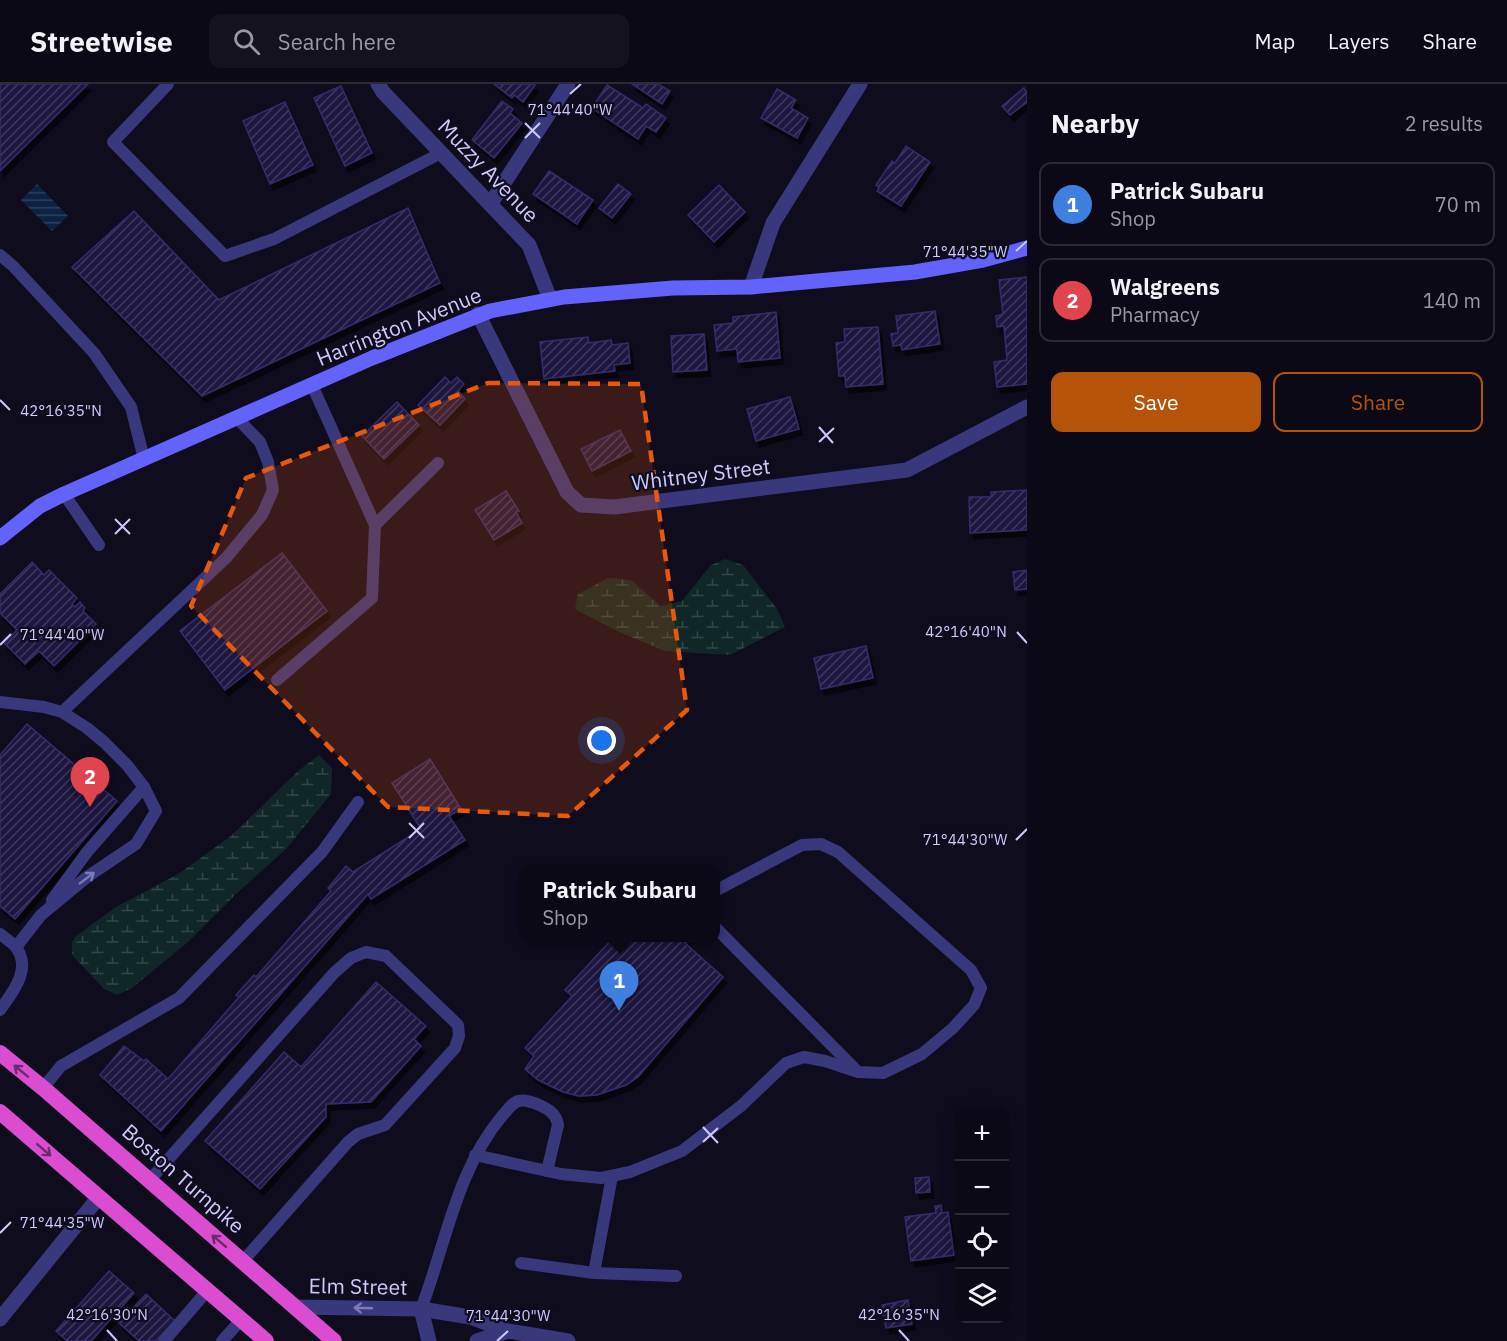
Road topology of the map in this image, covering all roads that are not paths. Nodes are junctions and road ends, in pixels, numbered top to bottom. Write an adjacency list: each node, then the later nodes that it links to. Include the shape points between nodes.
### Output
1 (168, 84): 5 (lane, via 113,142 225,256 274,238)
2 (378, 84): 5 (street, Muzzy Avenue)
3 (568, 84): 6 (street)
4 (860, 84): 9 (street, via 773,223)
5 (441, 153): 6 (street, Muzzy Avenue)
6 (491, 203): 10 (street, Muzzy Avenue, via 529,245)
7 (1027, 248): 9 (main road, Harrington Avenue, via 915,272)
8 (0, 255): 15 (lane, via 94,353 130,407)
9 (751, 286): 10 (main road, Harrington Avenue)
10 (550, 298): 11 (main road, Harrington Avenue)
11 (478, 314): 12 (main road, Harrington Avenue); 13 (street, Whitney Street, via 567,492 581,505 614,507 907,470)
12 (312, 385): 14 (main road, Harrington Avenue); 18 (lane)
13 (1027, 407)
14 (238, 419): 15 (main road, Harrington Avenue); 23 (lane, via 260,442 268,462 273,490 262,515 226,558)
15 (144, 459): 17 (main road, Harrington Avenue)
16 (438, 463): 18 (lane)
17 (64, 494): 19 (main road, Harrington Avenue, via 40,506); 20 (lane)
18 (375, 525): 21 (lane, via 372,598)
19 (0, 538)
20 (99, 545)
21 (277, 680)
22 (0, 702): 23 (lane)
23 (62, 712): 24 (lane, via 104,742)
24 (144, 787): 27 (lane, via 87,852); 27 (lane, one-way to 24, via 136,844 156,811)
25 (358, 802): 34 (lane, via 322,852 179,998 61,1066)
26 (720, 888): 33 (lane, via 802,845 821,844 838,852 971,970 981,988 974,1005 954,1028 922,1054 883,1073)
27 (41, 915): 30 (lane)
28 (720, 932): 33 (lane)
29 (0, 934): 30 (lane)
30 (16, 947): 31 (lane, via 22,962 21,980)
31 (0, 1010)
32 (0, 1053): 34 (highway, Boston Turnpike, one-way to 32)
33 (858, 1072): 38 (lane, via 804,1057 786,1063 741,1106 682,1151)
34 (43, 1088): 39 (highway, Boston Turnpike)
35 (0, 1112): 40 (highway, one-way to 40)
36 (475, 1155): 37 (lane); 37 (lane, via 512,1104 528,1101 557,1117); 47 (lane)
37 (547, 1171): 38 (lane)
38 (612, 1176): 43 (lane)
39 (149, 1181): 41 (highway, Boston Turnpike, one-way to 39); 41 (lane, via 334,973 351,958 366,952 386,956 458,1025 455,1048 386,1125 358,1134 348,1142)
40 (99, 1197): 45 (highway); 48 (street)
41 (243, 1261): 46 (highway, Boston Turnpike)
42 (521, 1263): 43 (lane)
43 (594, 1273): 44 (lane)
44 (676, 1276)
45 (207, 1291): 49 (highway); 51 (lane)
46 (295, 1307): 47 (street, Elm Street, one-way to 46); 54 (highway, Boston Turnpike)
47 (421, 1309): 50 (street, Elm Street, via 470,1317); 55 (street, Elm Street)
48 (0, 1319)
49 (241, 1320): 52 (lane); 53 (highway)
50 (508, 1331): 56 (street, Elm Street); 57 (street, Elm Street)
51 (164, 1341)
52 (222, 1341)
53 (266, 1341)
54 (334, 1341)
55 (429, 1341)
56 (477, 1341)
57 (568, 1341)

